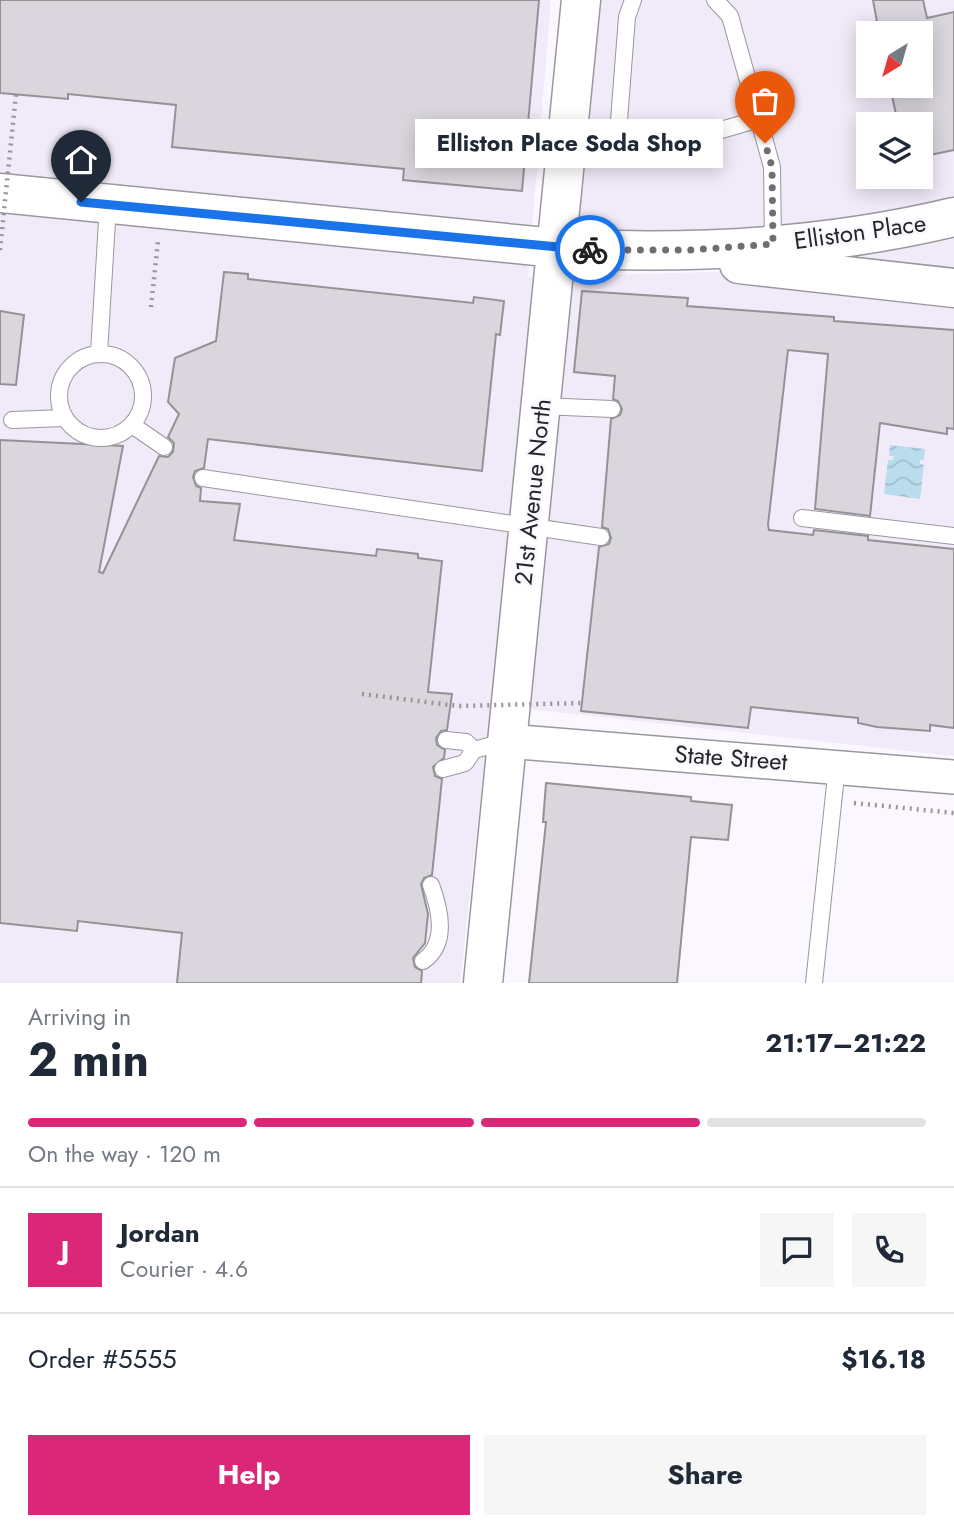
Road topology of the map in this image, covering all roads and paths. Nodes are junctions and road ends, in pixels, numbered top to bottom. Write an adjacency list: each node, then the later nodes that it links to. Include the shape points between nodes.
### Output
1 (581, 0): 11 (main road, 21st Avenue North)
2 (633, 0): 5 (lane, via 627,17 619,121 626,144 649,151)
3 (715, 0): 5 (lane, via 730,16)
4 (16, 94): 12 (path, bridge)
5 (759, 120): 10 (lane, via 772,167)
6 (0, 193): 7 (main road, Elliston Place)
7 (108, 205): 11 (main road, Elliston Place); 16 (lane)
8 (954, 217): 10 (main road, Elliston Place, via 879,232)
9 (158, 240): 15 (path)
10 (773, 244): 13 (main road, Elliston Place)
11 (556, 248): 13 (main road, Elliston Place); 17 (main road, 21st Avenue North)
12 (0, 250)
13 (622, 252): 14 (main road)
14 (954, 288)
15 (151, 307)
16 (99, 353): 19 (lane, via 76,361 66,371 59,399); 21 (lane, via 116,356 137,374 143,400)
17 (541, 406): 18 (lane); 25 (main road, 21st Avenue North)
18 (612, 409)
19 (64, 418): 20 (lane); 21 (lane, via 81,434 95,438 109,438)
20 (12, 420)
21 (132, 425): 22 (lane)
22 (164, 447)
23 (203, 478): 25 (lane)
24 (802, 518): 26 (lane)
25 (530, 527): 27 (lane); 31 (main road, 21st Avenue North)
26 (954, 536)
27 (601, 537)
28 (362, 694): 29 (path, bridge, via 458,706)
29 (582, 703)
30 (446, 740): 31 (lane)
31 (491, 745): 32 (street, State Street); 33 (lane, via 465,763); 37 (main road, 21st Avenue North)
32 (837, 766): 34 (street, State Street); 38 (lane)
33 (443, 769)
34 (954, 777)
35 (431, 885): 36 (lane, via 440,909 438,945)
36 (423, 961)
37 (483, 983)
38 (814, 983)

